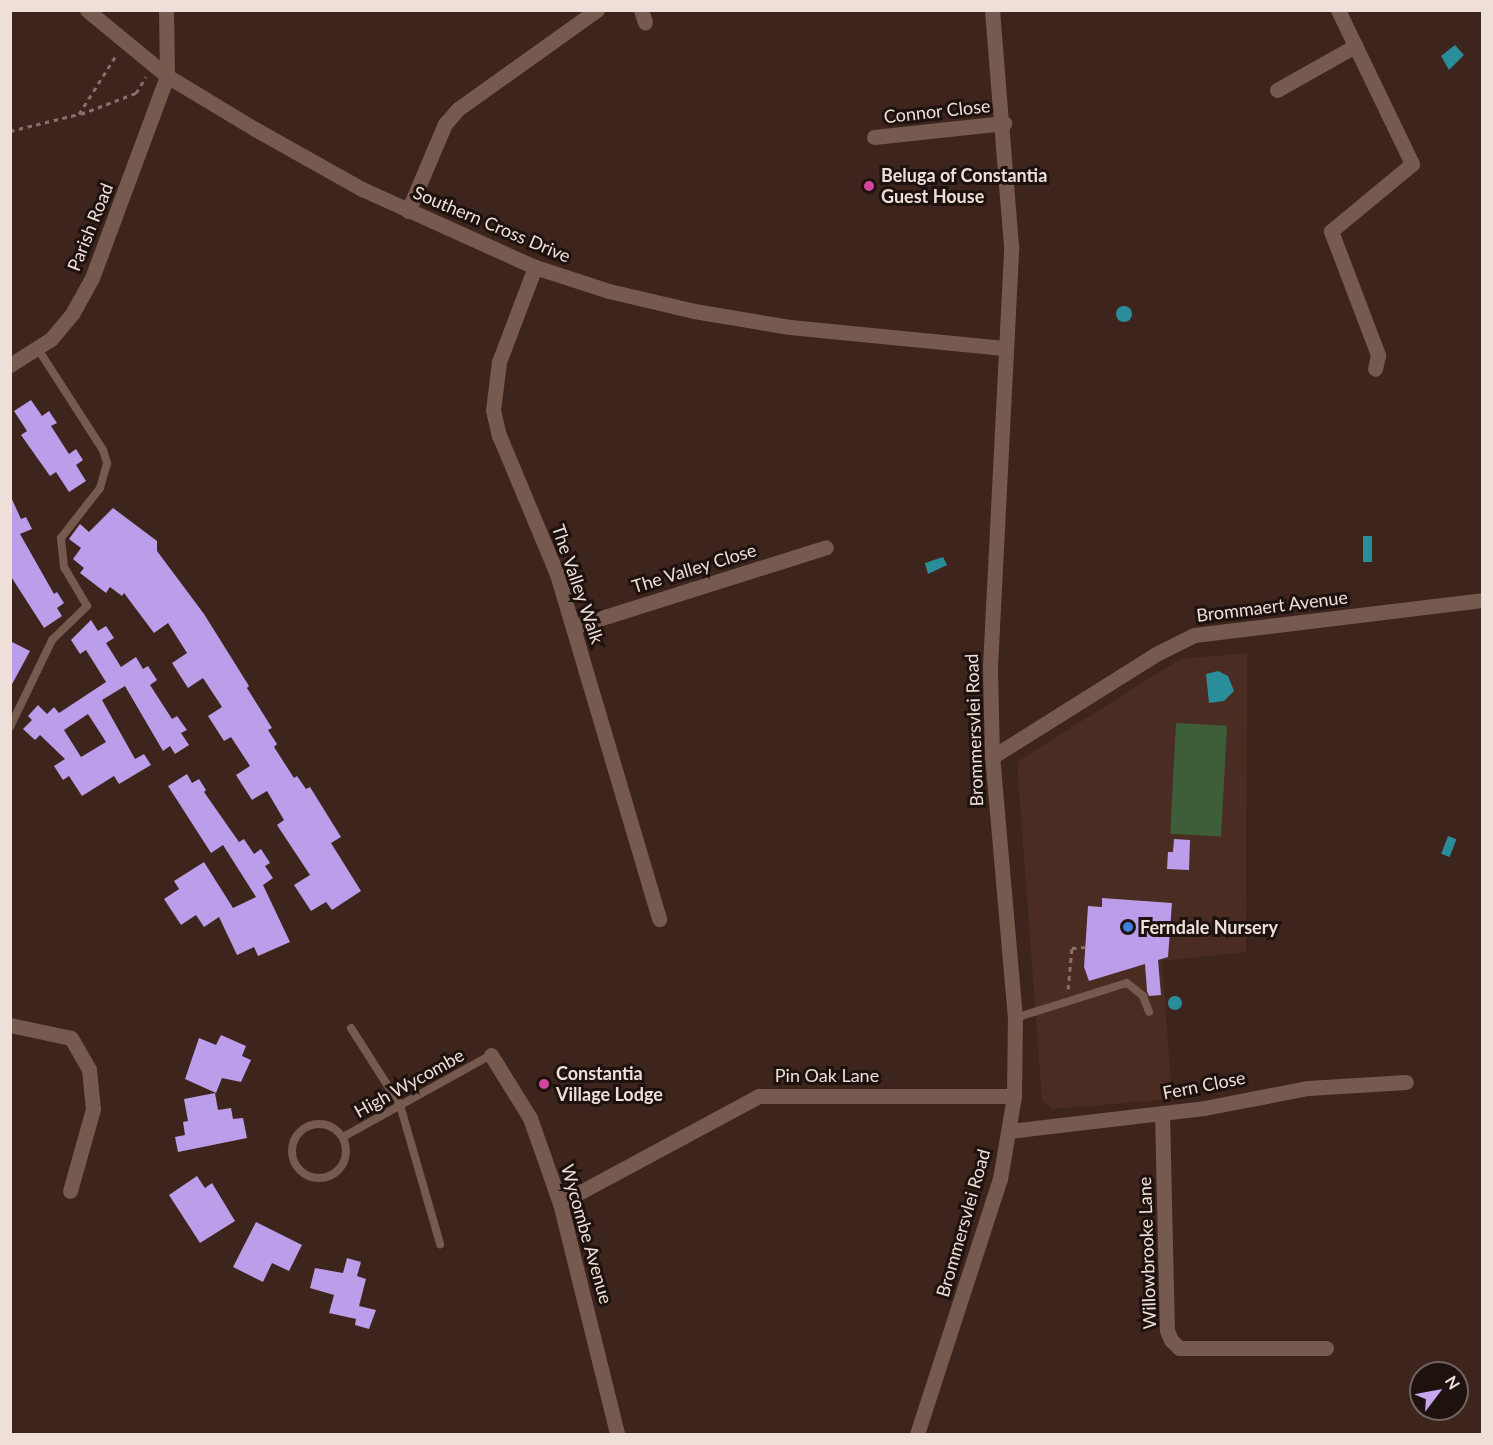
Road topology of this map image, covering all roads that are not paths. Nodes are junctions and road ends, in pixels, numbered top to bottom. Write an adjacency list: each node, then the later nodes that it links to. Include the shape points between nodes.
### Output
1 (87, 10): 7 (street, Southern Cross Drive)
2 (166, 10): 7 (street)
3 (597, 10): 11 (street, via 458,109 445,124)
4 (992, 10): 9 (street, Brommersvlei Road)
5 (1338, 10): 6 (street)
6 (1355, 46): 8 (street); 16 (street, via 1403,141 1411,167 1331,231 1378,355)
7 (167, 76): 11 (street, Southern Cross Drive); 14 (street, Parish Road, via 92,278 72,314)
8 (1277, 90)
9 (1004, 123): 10 (street, Connor Close); 13 (street, Brommersvlei Road, via 1011,246)
10 (874, 136)
11 (408, 211): 12 (street, Southern Cross Drive)
12 (535, 267): 13 (street, Southern Cross Drive, via 609,291 694,311 790,327); 19 (street, The Valley Walk, via 499,362 493,384 493,410 499,435 557,574)
13 (1004, 348): 21 (street, Brommersvlei Road, via 992,573)
14 (38, 350): 15 (street, Parish Road); 20 (lane, via 103,450 107,463 100,488 61,538 64,567 87,606 52,640)
15 (10, 365)
16 (1375, 369)
17 (826, 547): 19 (street, The Valley Close)
18 (1482, 600): 21 (street, Brommaert Avenue, via 1194,635 1156,654)
19 (573, 627): 22 (street, The Valley Walk)
20 (10, 726)
21 (992, 757): 24 (street, Brommersvlei Road)
22 (659, 919)
23 (1149, 1012): 24 (lane, via 1143,996 1127,983)
24 (1015, 1018): 29 (street, Brommersvlei Road)
25 (10, 1026): 34 (street, via 71,1038 89,1069 93,1109)
26 (351, 1028): 30 (lane)
27 (491, 1055): 30 (lane, High Wycombe); 35 (street, Wycombe Avenue, via 530,1118)
28 (1406, 1082): 31 (street, Fern Close, via 1308,1088)
29 (1014, 1096): 32 (street, Brommersvlei Road); 35 (street, Pin Oak Lane, via 759,1096)
30 (400, 1105): 33 (lane, High Wycombe); 36 (lane)
31 (1162, 1113): 32 (street, Fern Close); 37 (street, Willowbrooke Lane, via 1167,1323 1171,1340 1179,1348)
32 (1009, 1131): 39 (street, Brommersvlei Road, via 1000,1179)
33 (343, 1137): 33 (lane, High Wycombe, via 345,1161 333,1175 315,1179 295,1165 292,1141 305,1128 322,1124)
34 (70, 1191)
35 (560, 1203): 38 (street, Wycombe Avenue)
36 (440, 1244)
37 (1326, 1348)
38 (617, 1434)
39 (917, 1434)

